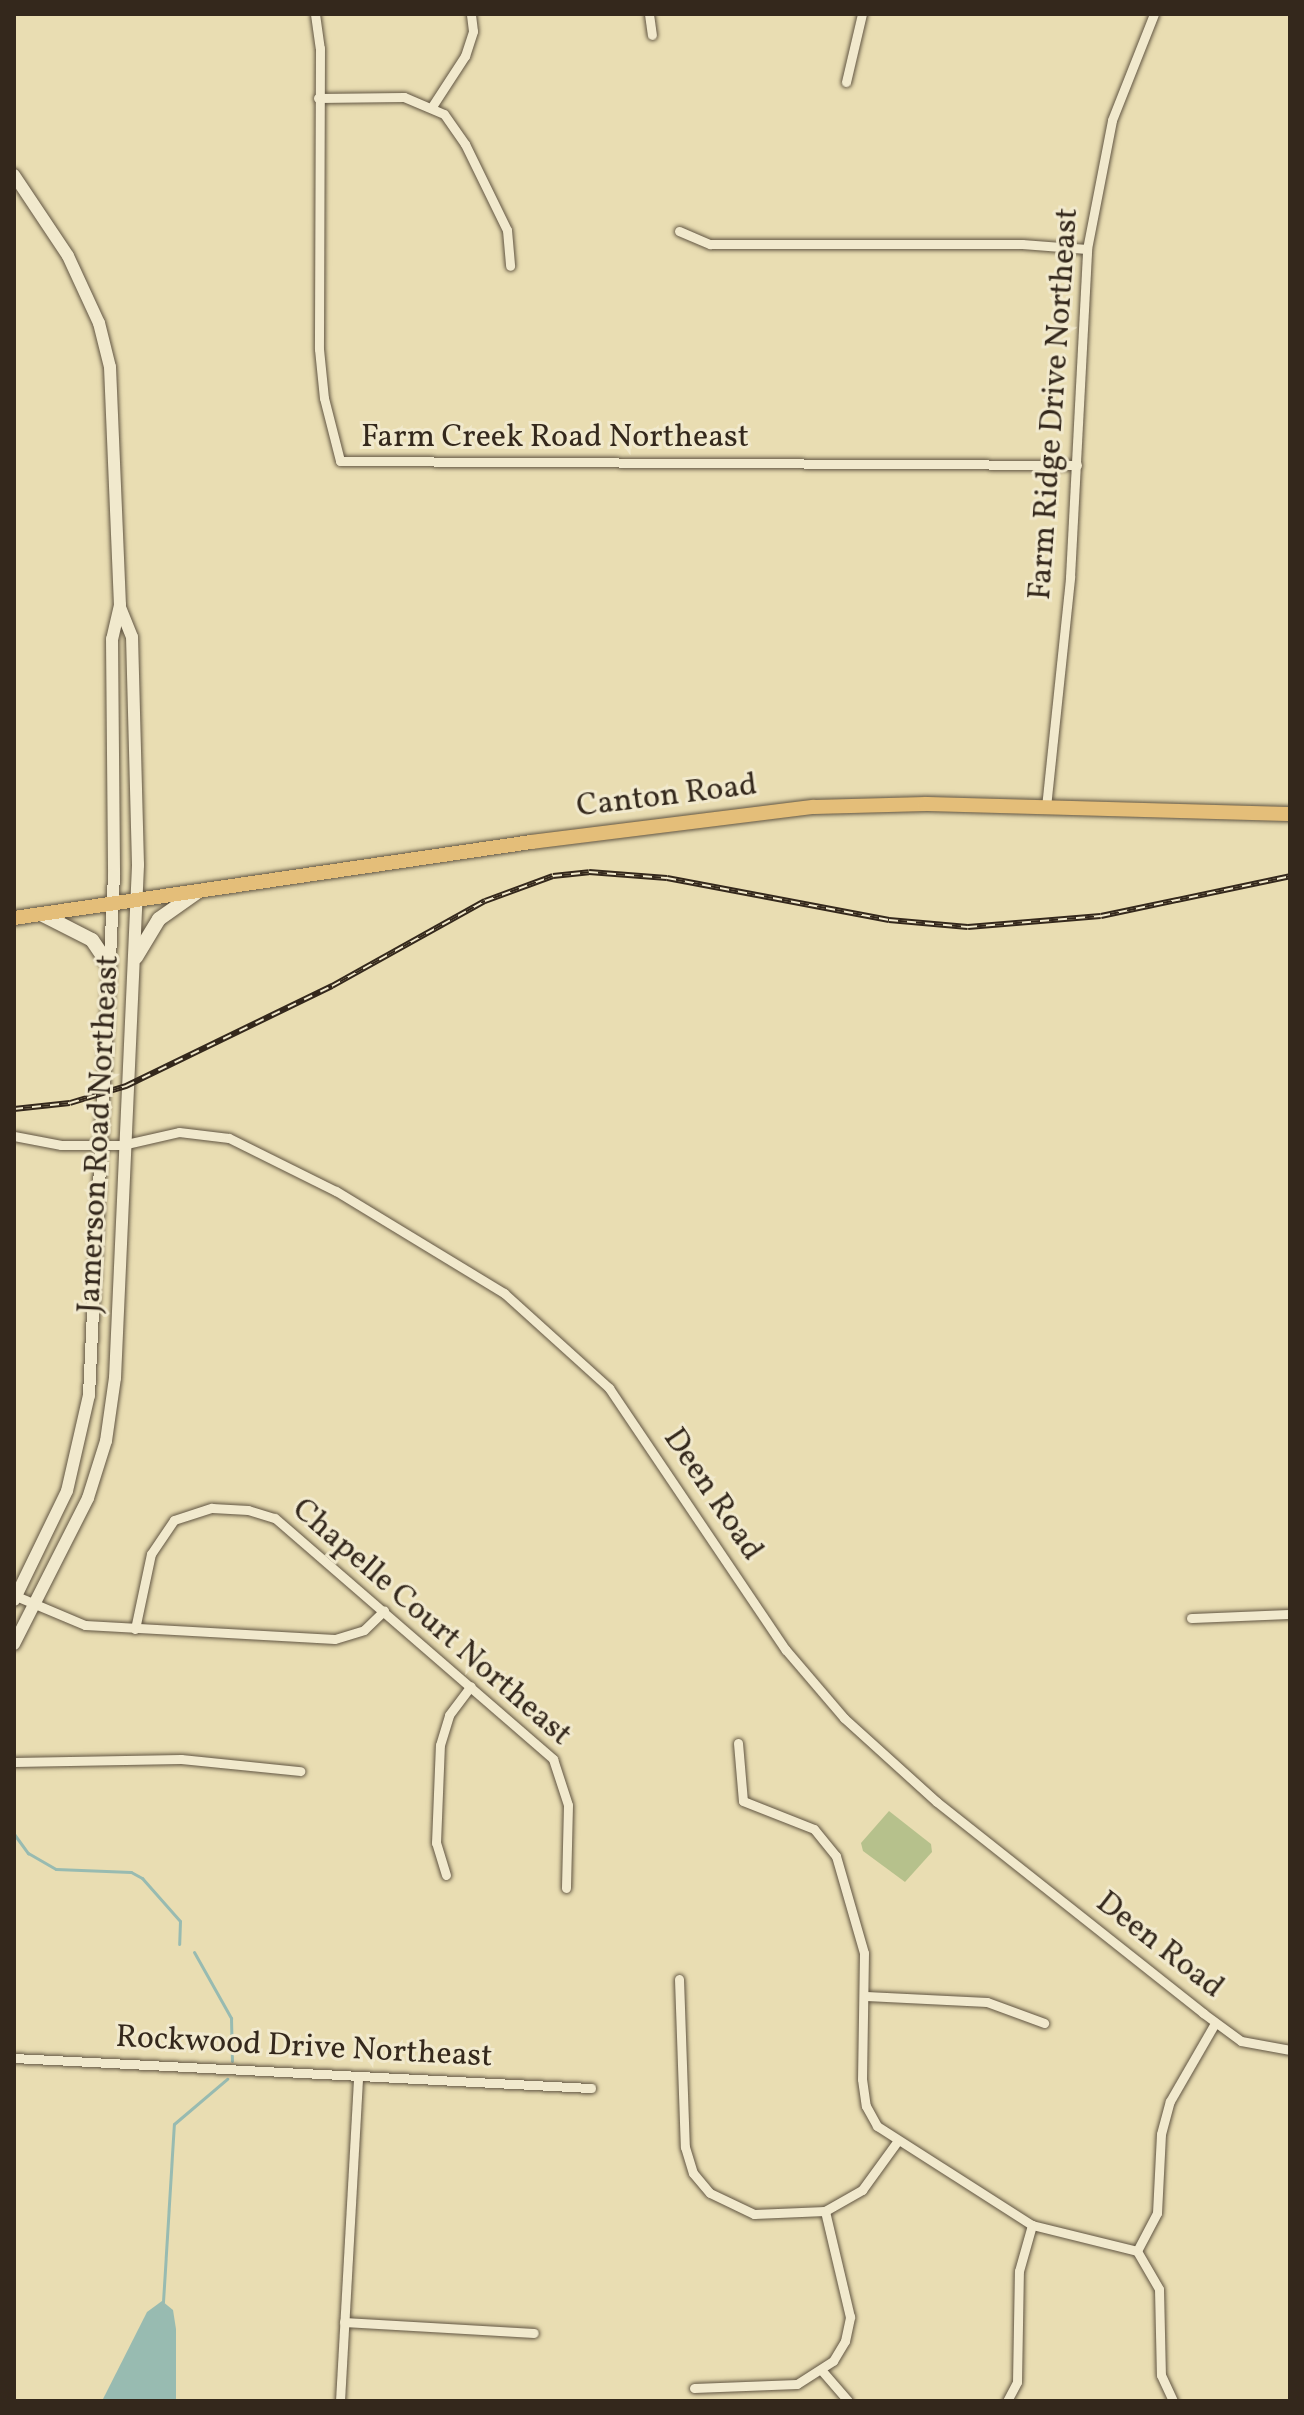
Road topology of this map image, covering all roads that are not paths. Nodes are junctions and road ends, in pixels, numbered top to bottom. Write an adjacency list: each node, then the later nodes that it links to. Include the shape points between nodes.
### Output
1 (315, 14): 8 (street, Farm Creek Road Northeast)
2 (471, 14): 9 (street, via 473,31 465,56)
3 (649, 14): 6 (street)
4 (862, 14): 7 (street)
5 (1154, 14): 12 (street, Farm Ridge Drive Northeast, via 1112,120)
6 (652, 35)
7 (846, 82)
8 (318, 98): 9 (street, via 404,97); 14 (street, Farm Creek Road Northeast, via 319,349 329,427 340,461)
9 (433, 105): 13 (street, via 458,131 507,230)
10 (14, 175): 15 (street, Jamerson Road Northeast, via 78,276 99,323 110,367)
11 (679, 231): 12 (street, via 710,244 980,243)
12 (1087, 249): 14 (street, Farm Ridge Drive Northeast)
13 (510, 266)
14 (1077, 465): 16 (street, Farm Ridge Drive Northeast)
15 (120, 608): 19 (street, Jamerson Road Northeast, via 132,637); 20 (street, Jamerson Road Northeast, via 112,639)
16 (1046, 807): 17 (main road, Canton Road); 18 (main road, Canton Road, via 814,807 531,842)
17 (1290, 814)
18 (196, 893): 19 (main road, Canton Road); 23 (main road, via 159,919)
19 (138, 901): 20 (main road, Canton Road); 23 (street, Jamerson Road Northeast)
20 (112, 905): 21 (main road, Canton Road); 24 (street, Jamerson Road Northeast)
21 (41, 914): 22 (main road, Canton Road); 24 (main road, via 92,940)
22 (14, 918)
23 (136, 957): 27 (street, Jamerson Road Northeast)
24 (109, 965): 26 (street, Jamerson Road Northeast)
25 (14, 1136): 26 (street, Deen Road, via 61,1145)
26 (97, 1144): 27 (street, Deen Road); 28 (street, Jamerson Road Northeast, via 86,1417 60,1511)
27 (122, 1145): 29 (street, Jamerson Road Northeast, via 110,1421 80,1517); 44 (street, Deen Road, via 160,1135 211,1134 258,1151 461,1264 538,1319 609,1388 786,1650 844,1718 937,1802)
28 (15, 1598): 29 (street)
29 (35, 1606): 33 (street, via 85,1625); 34 (street, Jamerson Road Northeast)
30 (384, 1611): 33 (street, via 364,1630 335,1639); 33 (street, Chapelle Court Northeast, via 275,1518 212,1508 185,1513 158,1539); 35 (street, Chapelle Court Northeast)
31 (1289, 1614): 32 (street)
32 (1191, 1618)
33 (135, 1629)
34 (14, 1644)
35 (471, 1686): 39 (street, via 449,1715 440,1745 436,1843); 40 (street, Chapelle Court Northeast, via 543,1748 560,1772 568,1805)
36 (738, 1743): 42 (street, via 743,1801 814,1829 836,1856 860,1934)
37 (14, 1762): 38 (street, via 181,1759)
38 (300, 1771)
39 (446, 1875)
40 (566, 1888)
41 (679, 1979): 50 (street, via 683,2132 693,2173 710,2193 744,2212)
42 (866, 1996): 43 (street, via 987,2002); 49 (street, via 863,2093 877,2126)
43 (1044, 2023)
44 (1215, 2023): 45 (street, Deen Road, via 1241,2041); 52 (street, via 1170,2101 1161,2134 1157,2213)
45 (1290, 2050)
46 (14, 2058): 47 (street, Rockwood Drive Northeast)
47 (358, 2077): 48 (street, Rockwood Drive Northeast); 53 (street)
48 (591, 2088)
49 (896, 2143): 50 (street, via 862,2190); 51 (street)
50 (825, 2211): 55 (street, via 850,2317 845,2341)
51 (1032, 2225): 52 (street); 59 (street, via 1018,2280 1017,2382)
52 (1137, 2251): 60 (street, via 1159,2289 1161,2375)
53 (344, 2322): 54 (street); 57 (street)
54 (534, 2333)
55 (823, 2372): 56 (street, via 788,2385); 58 (street)
56 (694, 2388)
57 (340, 2401)
58 (848, 2401)
59 (1007, 2401)
60 (1173, 2401)

